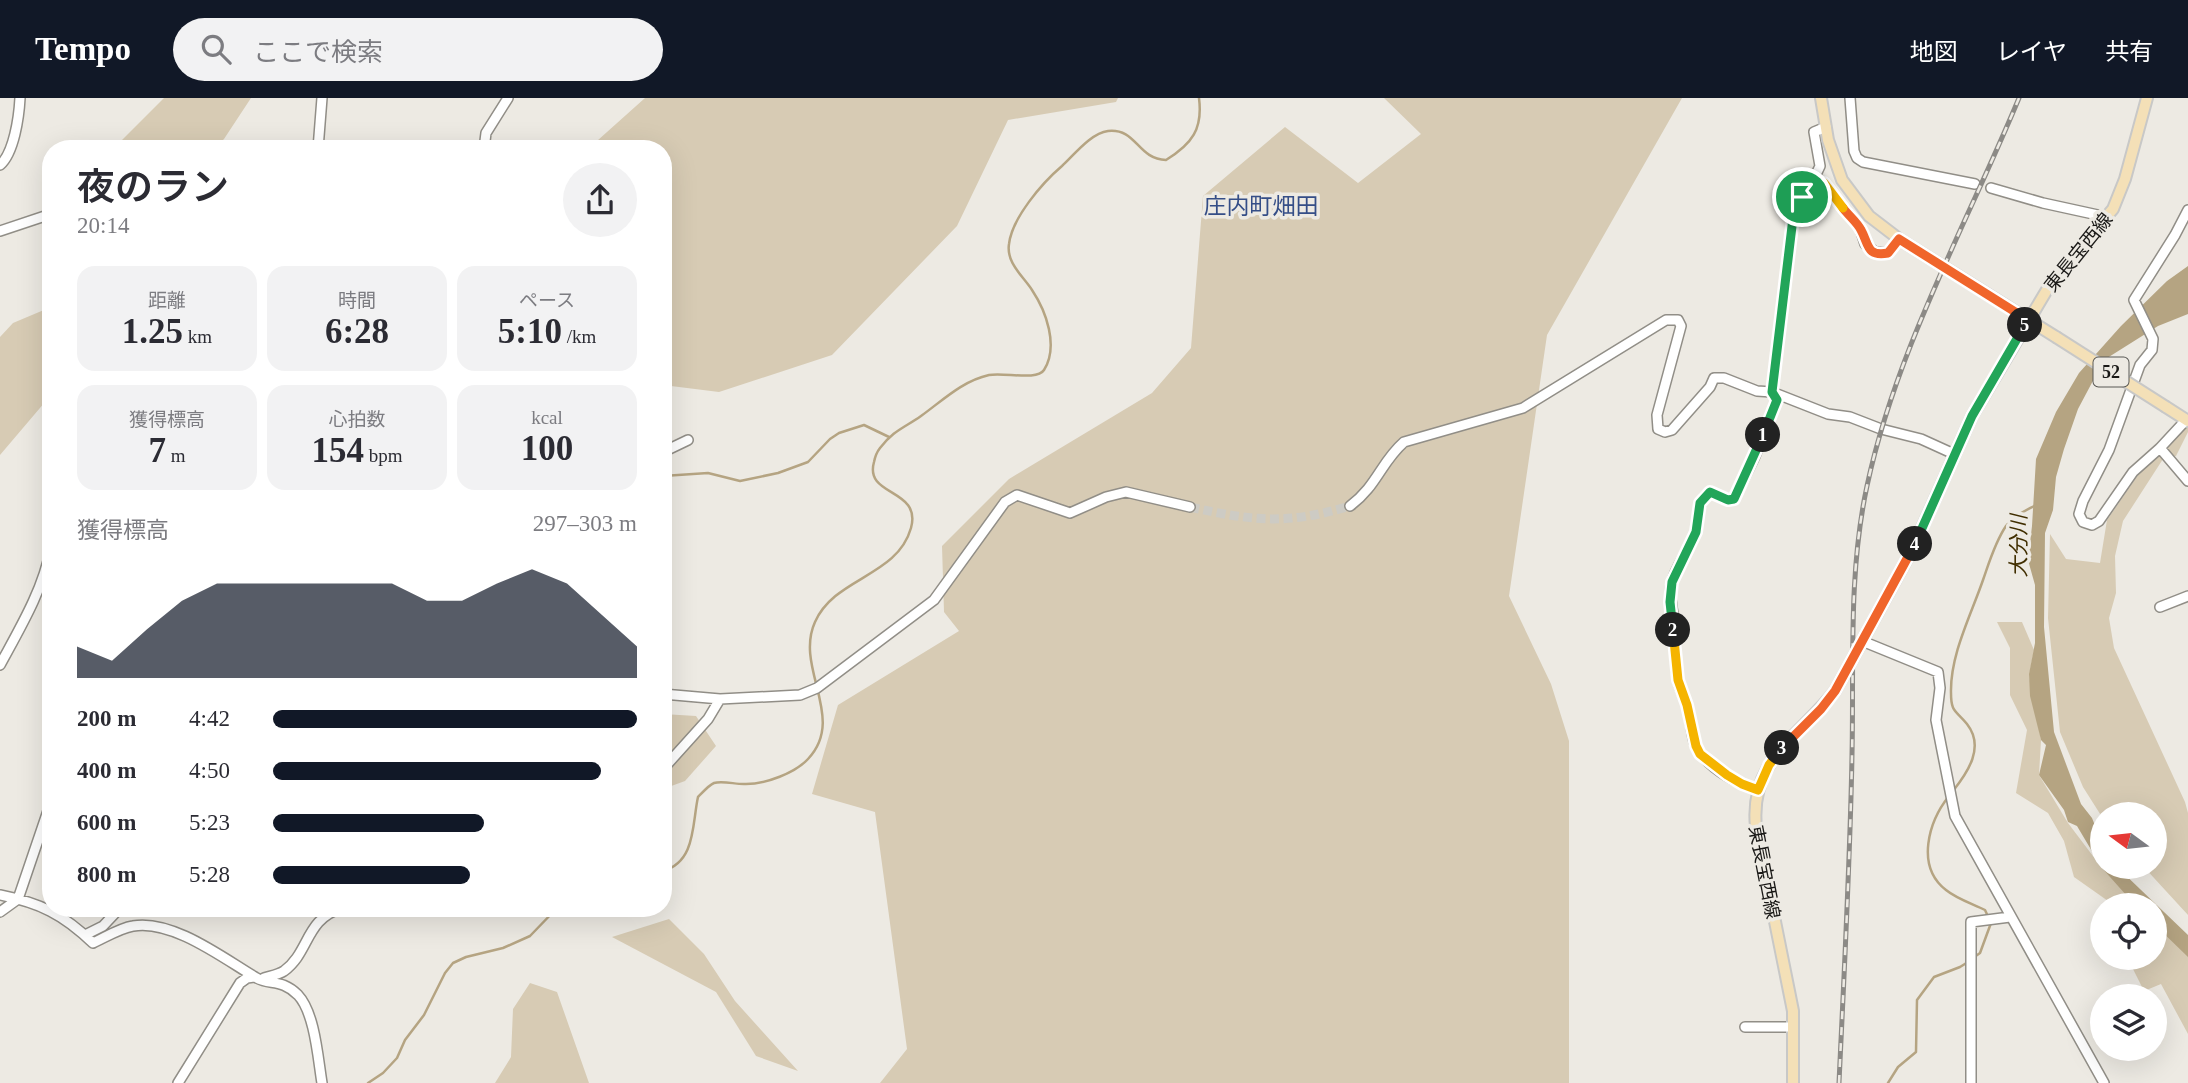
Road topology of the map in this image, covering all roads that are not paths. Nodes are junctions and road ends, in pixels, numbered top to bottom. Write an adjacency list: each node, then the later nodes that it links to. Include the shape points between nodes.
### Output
1 (20, 98): 10 (street, via 11,144)
2 (322, 98): 8 (street)
3 (508, 98): 9 (street)
4 (1821, 98): 7 (main road, 52)
5 (1850, 98): 12 (street, via 1857,158)
6 (2147, 98): 15 (main road, 東長宝西線, via 2125,179)
7 (1826, 127): 11 (street, via 1814,132 1821,166); 18 (main road, 52, via 1833,159 1848,190 1869,216)
8 (319, 140)
9 (485, 140)
10 (0, 165)
11 (1812, 183): 18 (street, via 1828,187 1875,253 1888,253); 20 (street, via 1793,218)
12 (1975, 184)
13 (1991, 188): 15 (street)
14 (2188, 210): 24 (street, via 2134,300 2153,339 2152,350 2140,365 2109,450 2082,501 2079,514 2083,522 2092,525 2099,520 2133,472)
15 (2107, 216): 19 (main road, 東長宝西線, via 2057,273)
16 (42, 217): 17 (street)
17 (0, 230)
18 (1899, 239): 19 (main road, 52)
19 (2028, 320): 21 (main road, 52, bridge); 25 (main road, 東長宝西線)
20 (1772, 392): 25 (street, via 1828,414 1850,416 1921,439); 27 (street, via 1714,378 1672,430 1658,429 1657,415 1681,326 1678,320 1666,320 1523,408 1404,442 1365,495); 37 (street, via 1777,400 1734,499 1710,492 1700,503 1696,532 1672,582 1670,602 1678,680 1696,746 1727,775)
21 (2187, 420): 24 (street)
22 (688, 440): 23 (street)
23 (672, 448)
24 (2160, 448): 26 (street)
25 (1954, 454): 32 (main road, 東長宝西線, via 1913,548)
26 (2188, 481)
27 (1350, 506)
28 (1190, 507): 35 (street, via 1126,492 1070,513 1017,495 1005,502 934,600 817,688 800,695)
29 (42, 579): 33 (street)
30 (2188, 596): 31 (street)
31 (2160, 607)
32 (1862, 641): 37 (main road, 東長宝西線, via 1835,691 1775,754); 46 (street, via 1938,672 1936,720 1955,816)
33 (0, 665)
34 (672, 695): 35 (street)
35 (720, 699): 36 (street)
36 (672, 759)
37 (1758, 790): 50 (main road, 東長宝西線, via 1756,827)
38 (42, 828): 40 (street)
39 (0, 895): 40 (street)
40 (18, 899): 41 (street); 42 (street)
41 (42, 907)
42 (0, 912)
43 (63, 917): 47 (street)
44 (112, 917): 47 (street)
45 (324, 917): 48 (street, via 282,973)
46 (2010, 917): 54 (street, via 1971,922); 55 (street)
47 (85, 935): 48 (street, via 93,943 132,926 149,925 209,947)
48 (256, 978): 51 (street, via 240,984); 52 (street, via 279,982 300,996 311,1019)
49 (1745, 1027): 50 (street)
50 (1793, 1027): 53 (main road, 東長宝西線)
51 (178, 1083)
52 (322, 1083)
53 (1793, 1083)
54 (1971, 1083)
55 (2104, 1083)

